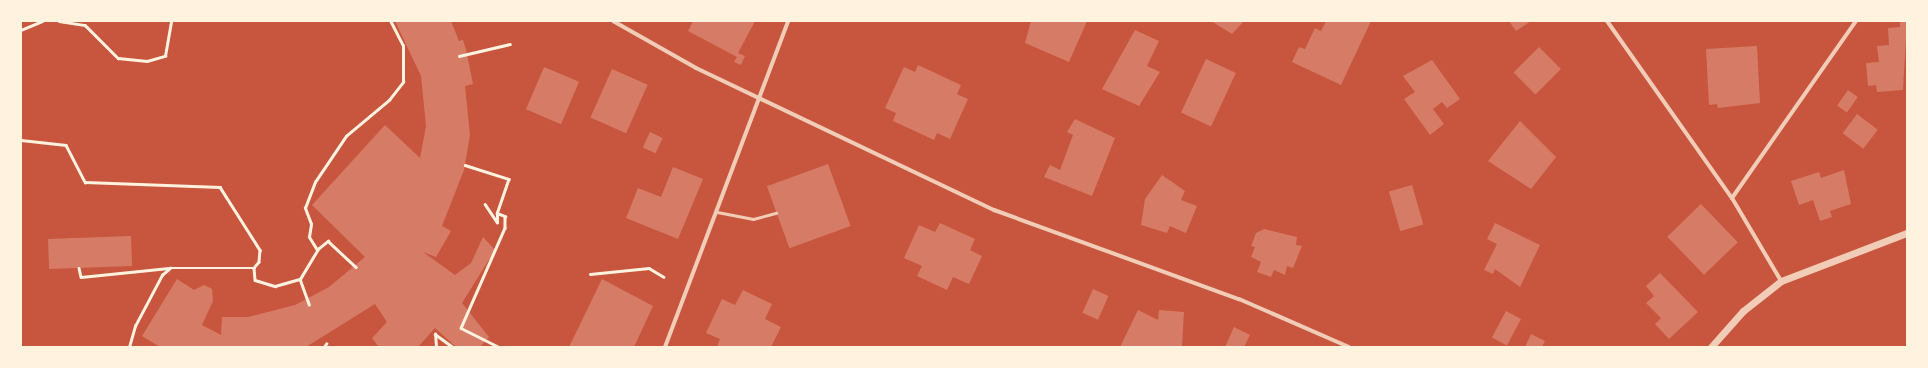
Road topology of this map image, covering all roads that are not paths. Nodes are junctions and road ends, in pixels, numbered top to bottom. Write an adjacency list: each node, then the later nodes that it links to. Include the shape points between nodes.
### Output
1 (612, 21): 5 (street, via 696,68)
2 (788, 21): 5 (street)
3 (1607, 21): 6 (street)
4 (1856, 21): 6 (street)
5 (760, 97): 7 (street); 12 (street, via 994,210 1239,299)
6 (1732, 198): 10 (street)
7 (717, 212): 8 (lane, via 753,219); 11 (street)
8 (776, 213)
9 (1907, 233): 10 (street)
10 (1781, 281): 13 (street, via 1743,311)
11 (665, 347)
12 (1349, 347)
13 (1711, 347)

